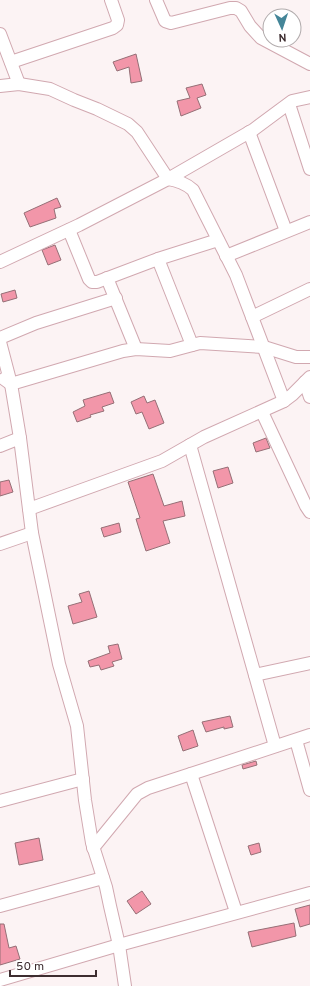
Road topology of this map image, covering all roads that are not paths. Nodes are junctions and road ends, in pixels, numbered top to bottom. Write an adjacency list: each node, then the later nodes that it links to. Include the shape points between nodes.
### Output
1 (111, 0): 5 (street, via 118,20 113,28)
2 (156, 0): 3 (street, via 165,21 171,23)
3 (231, 4): 6 (street, via 241,11 261,38)
4 (0, 34): 5 (street)
5 (11, 62): 7 (street)
6 (310, 64)
7 (20, 84): 8 (street); 13 (street, via 50,89 128,124 137,132)
8 (0, 86)
9 (310, 97): 10 (street)
10 (289, 104): 11 (street); 12 (street)
11 (249, 132): 13 (street); 16 (street)
12 (310, 169)
13 (168, 179): 15 (street); 17 (street, via 187,184 193,190)
14 (310, 222): 16 (street)
15 (69, 230): 20 (street); 21 (street, via 88,279 97,282)
16 (286, 231): 18 (street)
17 (218, 240): 18 (street); 19 (street)
18 (226, 256): 24 (street)
19 (158, 259): 21 (street); 27 (street)
20 (0, 262)
21 (107, 278): 23 (street)
22 (310, 289): 24 (street)
23 (116, 298): 25 (street, via 36,323); 29 (street)
24 (252, 317): 28 (street)
25 (0, 338)
26 (0, 342): 33 (street)
27 (192, 344): 28 (street); 29 (street, via 170,351)
28 (264, 347): 30 (street, via 296,357); 35 (street)
29 (136, 349): 33 (street)
30 (310, 357)
31 (0, 376): 33 (street)
32 (308, 379): 34 (street); 35 (street)
33 (10, 384): 37 (street)
34 (310, 396)
35 (284, 400): 36 (street)
36 (262, 412): 38 (street); 41 (street)
37 (20, 438): 39 (street); 40 (street)
38 (190, 445): 40 (street, via 140,470); 45 (street)
39 (0, 446)
40 (29, 509): 42 (street)
41 (310, 512)
42 (32, 533): 43 (street); 50 (street, via 59,664 78,726)
43 (0, 544)
44 (310, 663): 45 (street)
45 (255, 675): 48 (street)
46 (310, 735): 47 (street)
47 (296, 740): 48 (street); 51 (street)
48 (275, 746): 49 (street)
49 (191, 774): 53 (street, via 137,794); 57 (street)
50 (83, 779): 52 (street); 53 (street)
51 (310, 790)
52 (0, 800)
53 (93, 848): 54 (street)
54 (103, 878): 56 (street); 58 (street)
55 (310, 893): 57 (street)
56 (0, 906)
57 (236, 912): 58 (street)
58 (119, 945): 59 (street); 60 (street)
59 (0, 980)
60 (125, 986)

